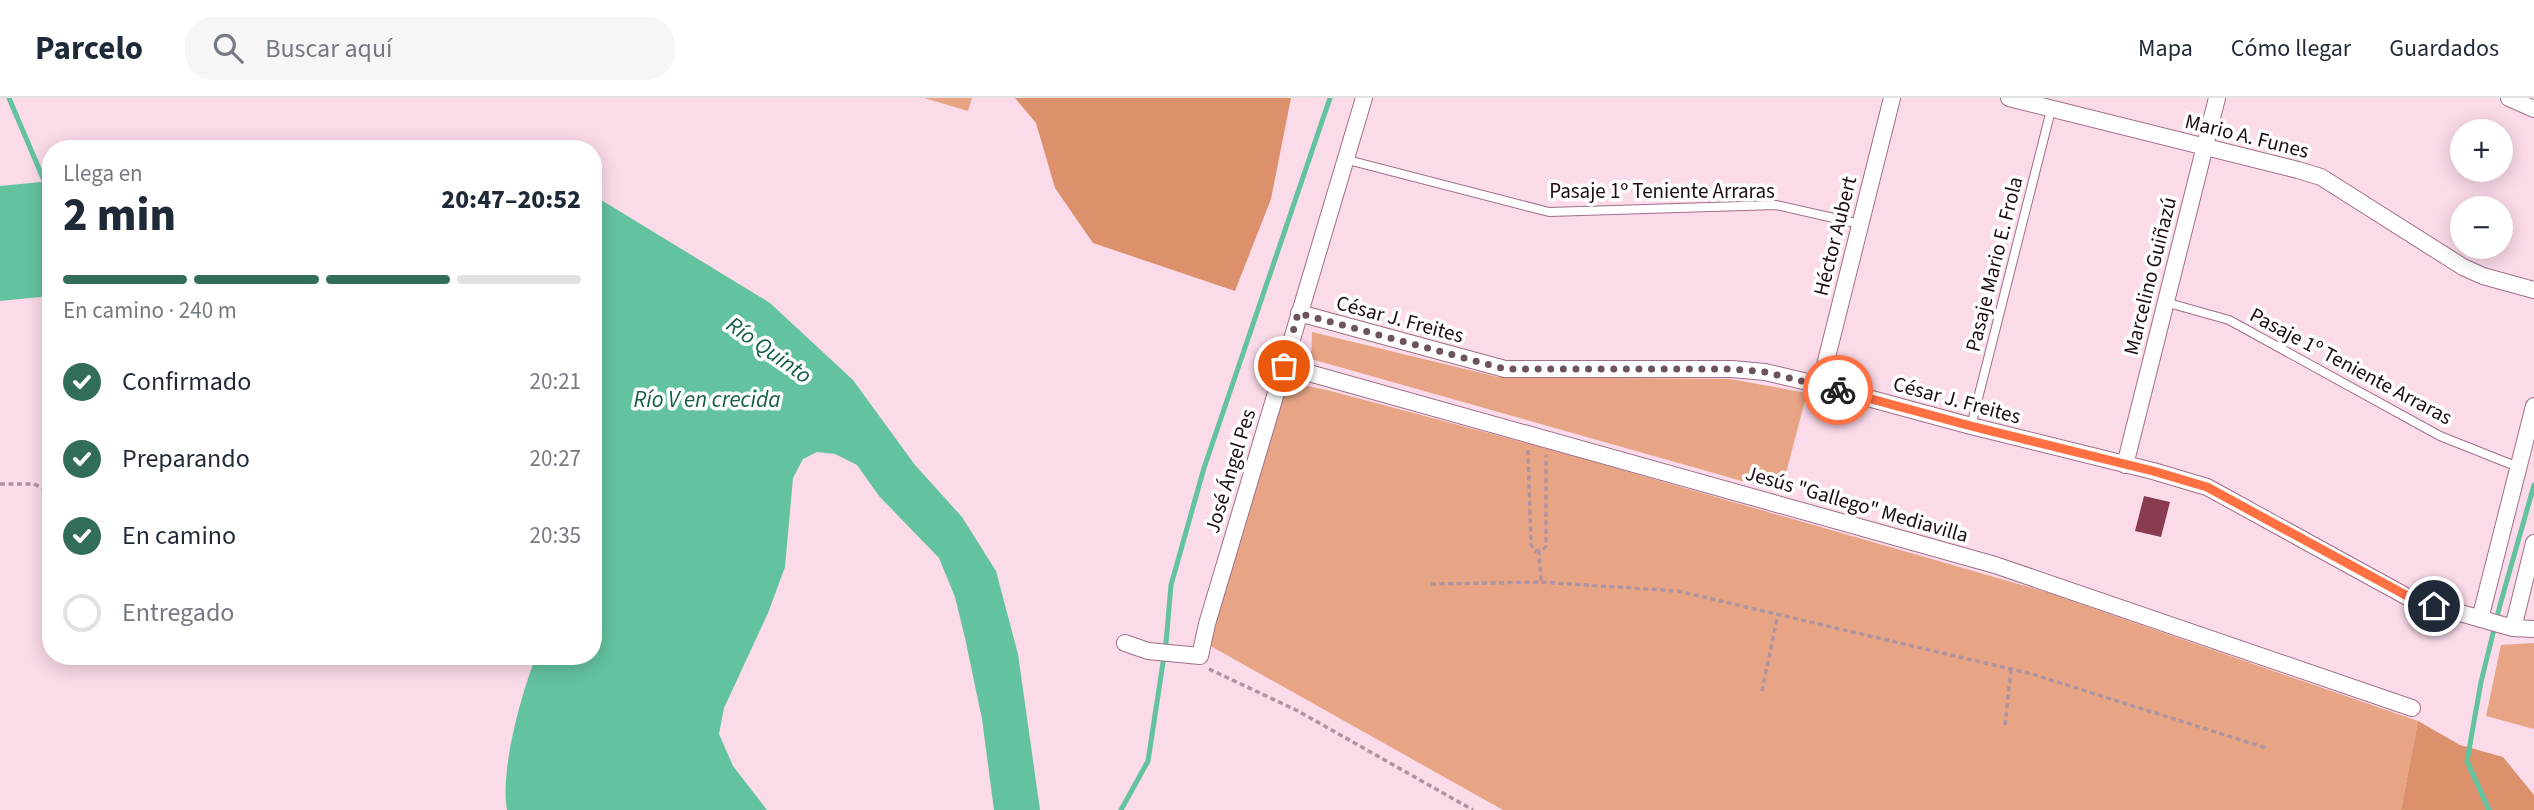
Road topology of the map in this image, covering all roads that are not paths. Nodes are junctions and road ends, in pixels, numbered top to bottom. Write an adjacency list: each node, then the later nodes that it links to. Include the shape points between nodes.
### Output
1 (1364, 98): 9 (street, José Ángel Pes)
2 (1892, 98): 10 (street, Héctor Aubert)
3 (2009, 98): 7 (street, Mario A. Funes)
4 (2217, 98): 8 (street, Marcelino Guiñazú)
5 (2509, 98): 6 (street)
6 (2534, 108)
7 (2052, 110): 8 (street, Mario A. Funes); 17 (lane, Pasaje Mario E. Frola)
8 (2204, 147): 11 (street, Mario A. Funes, via 2321,177 2463,267); 12 (street, Marcelino Guiñazú)
9 (1344, 159): 10 (lane, Pasaje 1º Teniente Arraras, via 1549,212 1776,205); 13 (street, José Ángel Pes)
10 (1860, 224): 15 (street, Héctor Aubert)
11 (2534, 290)
12 (2165, 302): 18 (street, Marcelino Guiñazú); 19 (lane, Pasaje 1º Teniente Arraras, via 2229,320 2440,436)
13 (1298, 313): 14 (street, José Ángel Pes); 15 (street, César J. Freites, via 1505,369 1732,369)
14 (1284, 366): 24 (street, José Ángel Pes, via 1207,624 1193,656 1148,651); 25 (street, Jesús "Gallego" Mediavilla, via 1995,565)
15 (1820, 385): 17 (street, César J. Freites)
16 (2534, 406): 19 (street)
17 (1971, 426): 18 (street, César J. Freites)
18 (2125, 465): 21 (street, César J. Freites, via 2207,487 2411,598)
19 (2518, 467): 21 (street)
20 (2534, 543): 22 (street)
21 (2480, 619): 22 (street, César J. Freites)
22 (2512, 628): 23 (street, César J. Freites)
23 (2534, 629)
24 (1125, 643)
25 (2412, 708)

